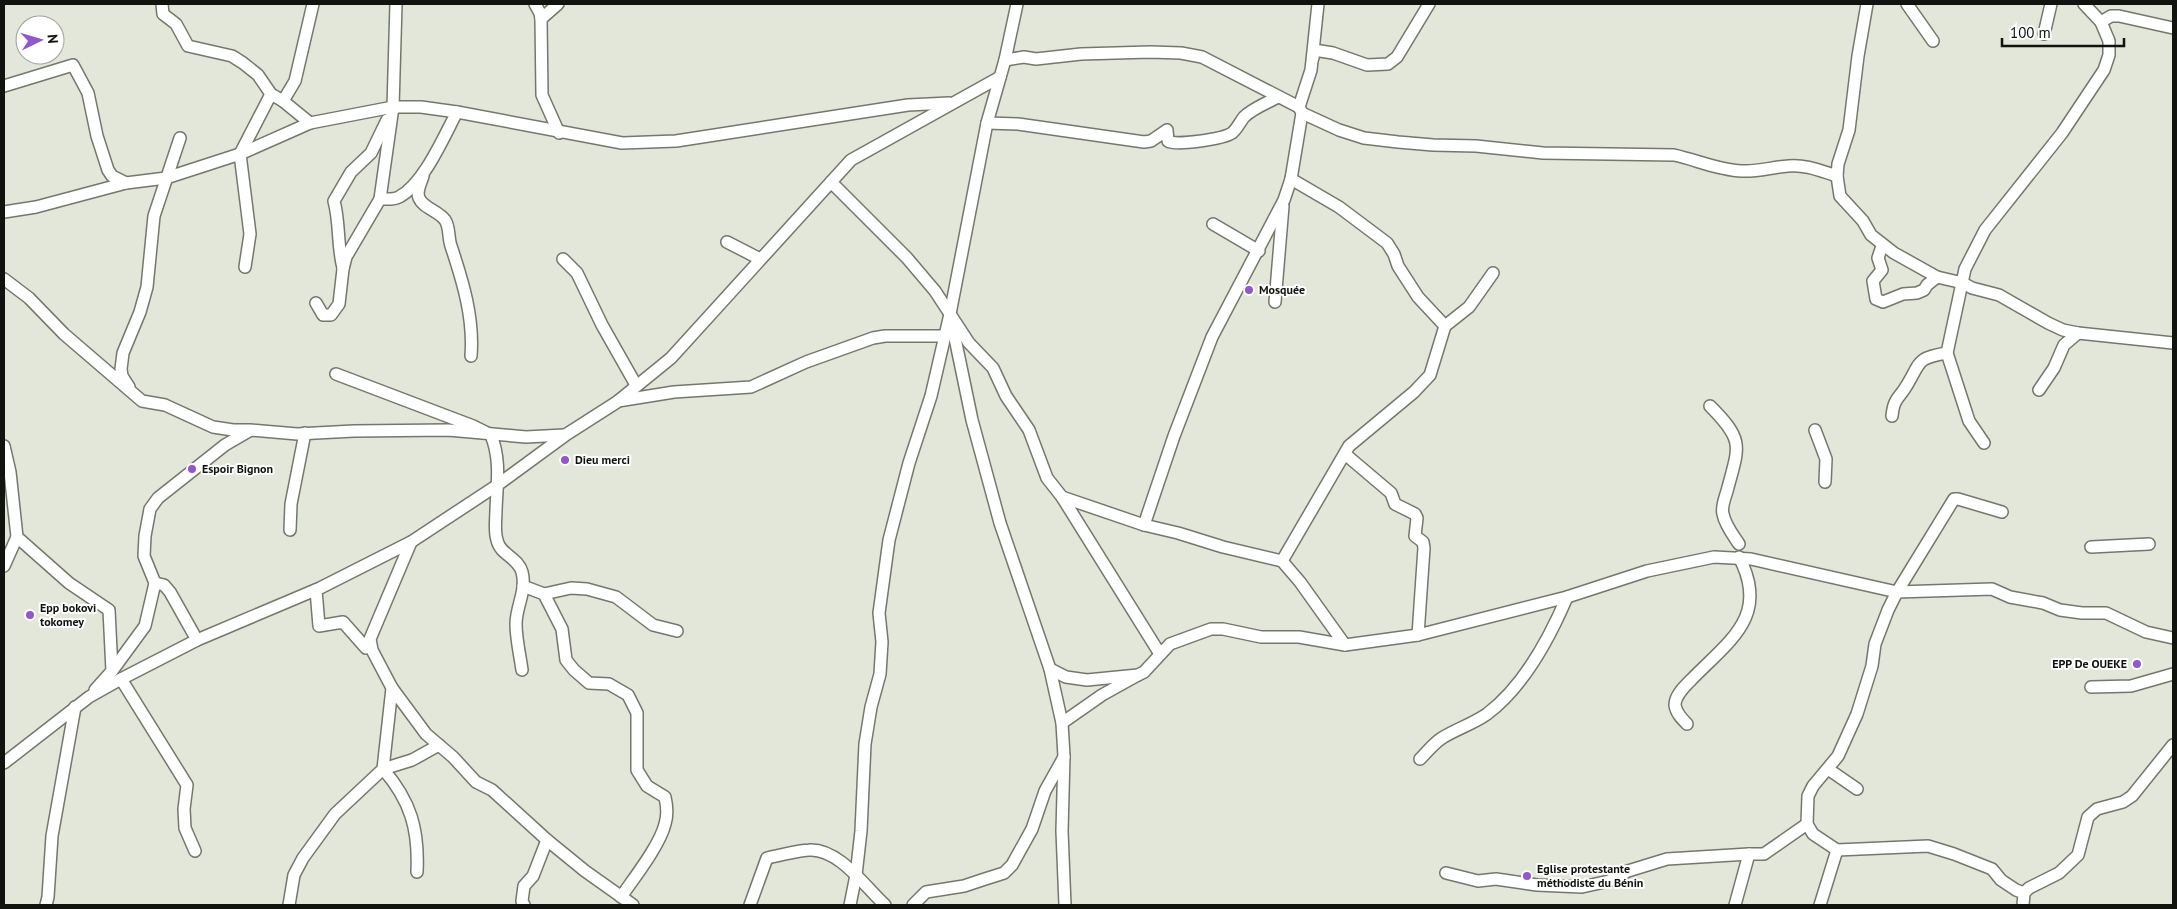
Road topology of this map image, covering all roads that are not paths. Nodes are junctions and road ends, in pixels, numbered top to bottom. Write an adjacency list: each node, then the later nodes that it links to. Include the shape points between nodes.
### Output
1 (162, 4): 24 (street, via 163,14 179,28 188,46 232,56 258,75)
2 (313, 4): 26 (street, via 295,81)
3 (387, 4): 18 (street)
4 (396, 4): 18 (street)
5 (535, 4): 14 (street)
6 (558, 4): 14 (street)
7 (1017, 4): 20 (street)
8 (1318, 4): 21 (street)
9 (1428, 4): 21 (street, via 1397,57 1388,64 1367,65 1314,50)
10 (1867, 4): 37 (street, via 1849,130)
11 (1907, 4): 19 (street)
12 (2051, 4): 17 (street)
13 (2084, 4): 15 (street)
14 (541, 19): 33 (street, via 542,95)
15 (2101, 22): 16 (street, via 2119,16); 56 (street, via 2109,40 2104,70 2062,133 1985,230 1965,270)
16 (2173, 28)
17 (2044, 34)
18 (395, 38): 28 (street)
19 (1932, 41)
20 (1005, 60): 22 (street); 25 (street, via 1081,54 1181,53 1202,57)
21 (1311, 70): 29 (street)
22 (1000, 77): 27 (street); 31 (street)
23 (4, 86): 40 (street, via 73,65 88,93 102,153)
24 (270, 94): 26 (street); 35 (street)
25 (1278, 97): 29 (street); 31 (street, via 1252,111 1233,132 1179,144 1168,141 1167,130 1144,142 1018,124)
26 (283, 101): 32 (street)
27 (951, 102): 33 (street, via 908,105 676,141 622,143); 41 (street, via 851,160)
28 (393, 107): 30 (street); 32 (street); 42 (street); 52 (street, via 371,153 351,172 334,201)
29 (1301, 110): 37 (street, via 1340,130 1372,139 1544,153 1674,155 1740,171 1805,166); 39 (street)
30 (457, 112): 33 (street); 36 (street)
31 (987, 123): 59 (street)
32 (310, 124): 35 (street)
33 (559, 133)
34 (180, 138): 38 (street)
35 (240, 154): 38 (street); 51 (street, via 250,234)
36 (425, 169): 42 (street, via 399,197); 65 (street, via 418,195 420,201 447,222 470,315)
37 (1837, 176): 47 (street, via 1840,196)
38 (166, 178): 40 (street, via 126,183); 69 (street, via 154,216 147,286 121,360 122,376)
39 (1291, 180): 43 (street); 60 (street, via 1339,207 1387,243 1418,297)
40 (113, 181): 44 (street, via 36,207)
41 (831, 182): 50 (street); 59 (street, via 907,258)
42 (380, 200): 52 (street, via 346,257)
43 (1284, 200): 48 (street); 57 (street)
44 (4, 212)
45 (1213, 224): 48 (street)
46 (727, 242): 50 (street)
47 (1882, 246): 54 (street); 54 (street, via 1878,258 1882,270 1873,281 1876,299 1883,302 1903,294 1917,293)
48 (1258, 252): 89 (street, via 1212,337)
49 (563, 259): 67 (street, via 576,273)
50 (760, 259): 67 (street, via 671,358)
51 (245, 267)
52 (343, 269): 58 (street, via 337,310 331,315 323,315)
53 (1493, 273): 60 (street, via 1469,307)
54 (1937, 277): 56 (street)
55 (4, 279): 69 (street)
56 (1963, 283): 61 (street, via 1999,295 2056,326); 64 (street)
57 (1276, 302)
58 (316, 303)
59 (950, 314): 62 (street); 87 (street, via 969,343 994,368 1006,396 1029,430 1047,478); 112 (street, via 972,420 1000,523)
60 (1445, 326): 82 (street, via 1430,375 1357,438)
61 (2078, 334): 63 (street); 68 (street, via 2064,345)
62 (945, 336): 70 (street, via 873,338 806,362 751,388 674,392); 137 (street, via 889,540 878,613 882,642 880,674 865,744)
63 (2173, 342)
64 (1947, 353): 73 (street, via 1918,363 1907,385 1897,396); 80 (street, via 1969,421)
65 (471, 356)
66 (336, 374): 72 (street)
67 (636, 385): 70 (street)
68 (2039, 390)
69 (142, 402): 74 (street, via 165,405 213,427)
70 (617, 402): 78 (street)
71 (1710, 406): 93 (street, via 1736,439 1722,512)
72 (440, 413): 75 (street); 79 (street)
73 (1892, 416)
74 (250, 430): 77 (street); 99 (street, via 225,445 158,498 150,509 144,556)
75 (448, 430): 77 (street); 79 (street)
76 (1815, 430): 84 (street, via 1826,460)
77 (305, 433): 90 (street, via 291,504)
78 (567, 434): 79 (street, via 539,437); 86 (street)
79 (491, 435): 86 (street, via 498,453)
80 (1984, 443)
81 (4, 446): 83 (street)
82 (1345, 454): 97 (street); 106 (street, via 1391,494 1396,504 1417,518 1415,536 1423,542 1424,548)
83 (10, 472): 85 (street); 91 (street)
84 (1825, 482)
85 (4, 483)
86 (496, 486): 92 (street); 100 (street, via 497,540 505,553 516,560)
87 (1062, 497): 89 (street); 111 (street)
88 (2002, 512): 102 (street, via 1954,499)
89 (1144, 525): 97 (street)
90 (290, 530)
91 (17, 536): 98 (street); 115 (street, via 69,583 109,610)
92 (411, 542): 101 (street); 118 (street, via 370,639 372,650)
93 (1739, 544)
94 (2149, 544): 95 (street)
95 (2091, 547)
96 (1739, 557): 102 (street); 104 (street, via 1714,557 1647,571); 121 (street, via 1750,585 1750,608 1743,625 1676,699 1677,712)
97 (1282, 561): 109 (street)
98 (4, 566)
99 (155, 583): 108 (street, via 164,585 170,592); 115 (street, via 145,626)
100 (523, 586): 103 (street); 113 (street, via 516,623)
101 (316, 590): 108 (street); 110 (street, via 319,626 343,622)
102 (1897, 592): 107 (street, via 1992,589 2060,610 2106,613 2146,632); 128 (street, via 1876,644 1857,714 1838,756)
103 (544, 594): 105 (street, via 571,588 616,596 653,625); 139 (street, via 562,629 566,660 574,670 589,683 609,684 628,695 637,713 637,770 647,786 665,797 666,816 661,834)
104 (1567, 597): 106 (street); 125 (street, via 1542,648 1500,702 1486,714 1442,738)
105 (676, 631)
106 (1418, 635): 109 (street)
107 (2173, 638)
108 (197, 640): 115 (street)
109 (1345, 646): 111 (street, via 1299,637 1261,637 1211,629 1170,644)
110 (366, 648)
111 (1160, 654): 116 (street)
112 (1050, 669): 116 (street, via 1066,677 1087,680); 120 (street)
113 (522, 670)
114 (2173, 674): 117 (street, via 2131,686)
115 (116, 675): 119 (street); 133 (street, via 187,785 185,828)
116 (1138, 675): 120 (street)
117 (2090, 687)
118 (392, 688): 122 (street, via 426,734); 127 (street)
119 (75, 707): 126 (street); 140 (street, via 52,836)
120 (1062, 723): 124 (street)
121 (1687, 724)
122 (439, 745): 127 (street, via 412,760); 131 (street, via 476,782 492,790)
123 (2173, 745): 138 (street, via 2132,796 2097,809 2088,817 2078,855 2060,873)
124 (1064, 756): 147 (street, via 1045,791 1032,829 1004,873 964,886 926,892); 148 (street, via 1062,831)
125 (1420, 759)
126 (4, 763)
127 (383, 769): 135 (street, via 398,786 410,811 418,838); 141 (street, via 335,814 303,858 294,875)
128 (1828, 769): 129 (street); 130 (street, via 1808,796)
129 (1857, 789)
130 (1807, 824): 132 (street, via 1813,834); 134 (street, via 1764,854)
131 (547, 840): 139 (street); 142 (street, via 534,876 524,886)
132 (1837, 850): 138 (street, via 1928,846 1992,869 2001,880); 150 (street)
133 (195, 851)
134 (1749, 854): 136 (street, via 1667,860 1628,871 1609,882 1582,888 1496,879 1478,881); 149 (street)
135 (417, 872)
136 (1446, 873)
137 (856, 875): 144 (street, via 822,851 808,850 768,858); 145 (street); 146 (street)
138 (2024, 893): 151 (street)
139 (620, 897): 143 (street)
140 (46, 905)
141 (289, 905)
142 (524, 905)
143 (633, 905)
144 (750, 905)
145 (850, 905)
146 (884, 905)
147 (913, 905)
148 (1065, 905)
149 (1735, 905)
150 (1820, 905)
151 (2023, 905)

